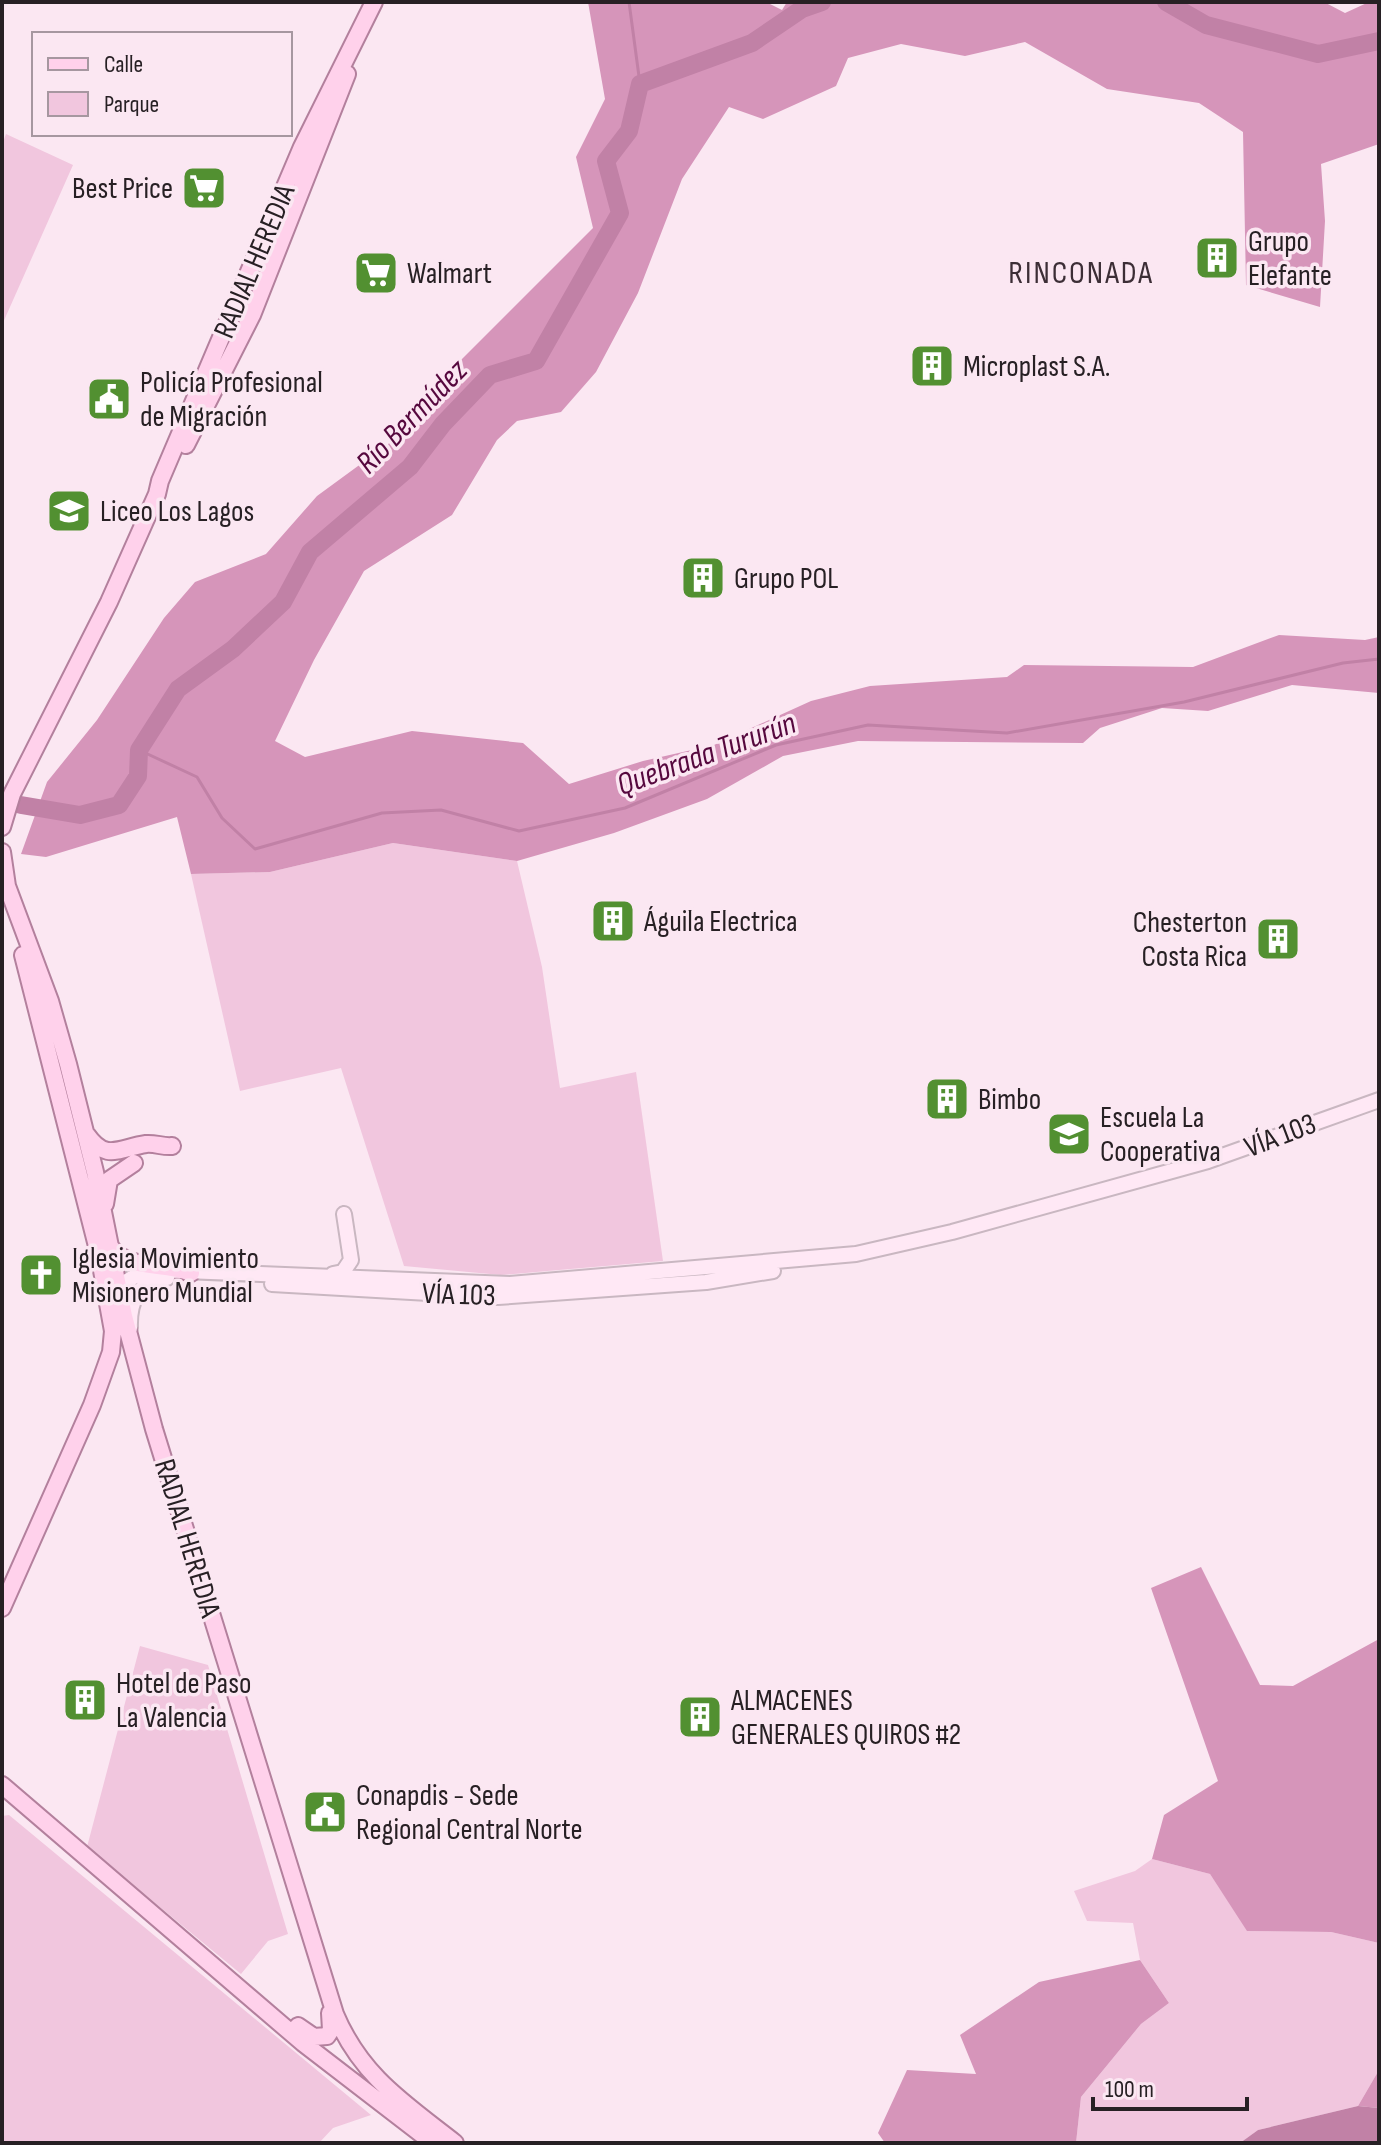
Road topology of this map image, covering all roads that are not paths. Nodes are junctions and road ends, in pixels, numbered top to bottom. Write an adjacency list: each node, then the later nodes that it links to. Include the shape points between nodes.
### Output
1 (374, 3): 2 (main road, RADIAL HEREDIA); 3 (main road)
2 (302, 147): 3 (main road, via 280,227 249,299); 4 (main road, RADIAL HEREDIA)
3 (252, 315): 4 (main road, via 236,327); 5 (main road)
4 (165, 469): 5 (main road, RADIAL HEREDIA)
5 (157, 494): 6 (main road, RADIAL HEREDIA, via 98,626 12,794)
6 (2, 827)
7 (2, 852): 8 (main road, RADIAL HEREDIA)
8 (7, 886): 9 (main road, RADIAL HEREDIA); 11 (main road, RADIAL HEREDIA, via 50,1001)
9 (24, 958): 14 (main road, via 53,1036 85,1162); 27 (main road, RADIAL HEREDIA)
10 (1379, 1100): 18 (main road, VÍA 103, via 1208,1161)
11 (83, 1129): 12 (main road, via 97,1147 110,1153 145,1144); 14 (main road, RADIAL HEREDIA)
12 (172, 1146)
13 (134, 1163): 16 (main road, via 109,1180)
14 (95, 1172): 16 (main road, RADIAL HEREDIA)
15 (344, 1214): 21 (main road, via 351,1260 343,1272)
16 (105, 1225): 17 (main road, RADIAL HEREDIA)
17 (109, 1244): 19 (main road, via 129,1262 170,1265); 24 (main road, RADIAL HEREDIA)
18 (856, 1254): 20 (main road, VÍA 103); 22 (main road, VÍA 103)
19 (191, 1273): 21 (main road, VÍA 103); 24 (main road, VÍA 103, via 148,1272)
20 (762, 1273): 22 (main road, via 611,1285); 26 (main road, VÍA 103, via 546,1296)
21 (253, 1275): 23 (main road, VÍA 103)
22 (601, 1278): 23 (main road, VÍA 103, via 510,1284); 26 (main road, via 591,1287 514,1292 415,1287)
23 (371, 1281): 25 (main road); 26 (main road)
24 (118, 1290): 27 (main road); 29 (main road, RADIAL HEREDIA)
25 (343, 1290): 26 (main road, VÍA 103); 29 (main road, VÍA 103, via 172,1277 150,1281 131,1307)
26 (392, 1291)
27 (112, 1318): 28 (main road, RADIAL HEREDIA)
28 (108, 1364): 30 (main road, via 132,1375); 31 (main road, RADIAL HEREDIA)
29 (136, 1364): 30 (main road, RADIAL HEREDIA)
30 (154, 1429): 34 (main road, RADIAL HEREDIA)
31 (2, 1608)
32 (2, 1785): 33 (main road)
33 (88, 1857): 34 (main road, via 314,2037 327,2036 331,2030); 35 (main road, via 303,2043)
34 (323, 1978): 36 (main road, RADIAL HEREDIA, via 346,2041 366,2069)
35 (433, 2143)
36 (455, 2143)

